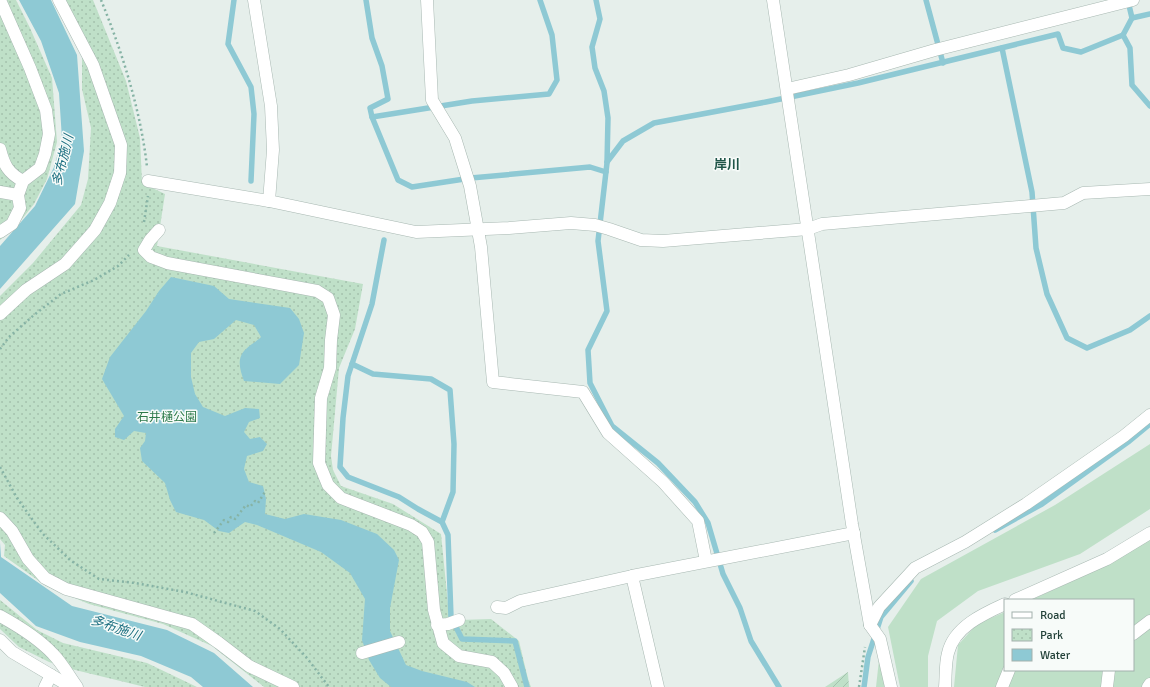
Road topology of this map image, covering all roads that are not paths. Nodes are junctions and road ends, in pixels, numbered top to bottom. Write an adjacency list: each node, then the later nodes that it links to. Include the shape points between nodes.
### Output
1 (0, 0): 9 (street, via 46,110 49,134 45,154 40,168)
2 (59, 0): 19 (street, via 93,65 121,145 120,173 110,203 96,230 64,264 26,290)
3 (254, 0): 14 (street, via 270,106 273,150)
4 (427, 0): 17 (street, via 432,100 455,138 470,186)
5 (773, 0): 7 (street)
6 (1127, 1): 7 (street)
7 (787, 89): 15 (street)
8 (0, 149): 9 (street, via 4,164 14,176)
9 (23, 181): 13 (street)
10 (148, 181): 14 (street)
11 (1150, 189): 15 (street, via 1083,194 1064,204 822,224)
12 (0, 192): 13 (street)
13 (18, 195): 18 (street, via 20,208 12,224)
14 (268, 201): 17 (street, via 416,232)
15 (808, 229): 17 (street, via 663,241 641,240 595,225 571,223); 22 (street)
16 (159, 230): 44 (street, via 141,249 151,257 167,263 317,291 328,298 334,315 330,368 321,398 319,462 328,485 341,498 422,532 428,542 434,610 448,623 444,643 459,656 492,662 504,673)
17 (477, 230): 24 (street, via 481,247 493,382 582,392 608,433 663,482 698,521)
18 (0, 232)
19 (0, 314)
20 (1150, 415): 31 (street, via 1026,504 965,542 915,568 879,606)
21 (0, 518): 43 (street, via 12,531 28,559 45,578 66,589 192,624 249,666)
22 (854, 533): 24 (street); 31 (street)
23 (1150, 533): 26 (street, via 1107,559)
24 (706, 561): 25 (street)
25 (632, 576): 28 (street, via 520,601 506,608); 45 (street)
26 (1017, 599)
27 (1004, 604): 47 (street, via 986,613 954,637 948,653)
28 (497, 606)
29 (0, 616): 42 (street, via 33,636 54,655)
30 (1150, 621): 32 (street)
31 (870, 625): 46 (street, via 880,639)
32 (1134, 633)
33 (0, 640): 38 (street, via 12,652)
34 (399, 642): 35 (street)
35 (362, 653)
36 (1009, 671): 48 (street)
37 (1109, 671): 49 (street)
38 (51, 675): 40 (street); 41 (street)
39 (1150, 684): 50 (street)
40 (45, 687)
41 (71, 687)
42 (76, 687)
43 (293, 687)
44 (512, 687)
45 (658, 687)
46 (891, 687)
47 (945, 687)
48 (1002, 687)
49 (1107, 687)
50 (1148, 687)

